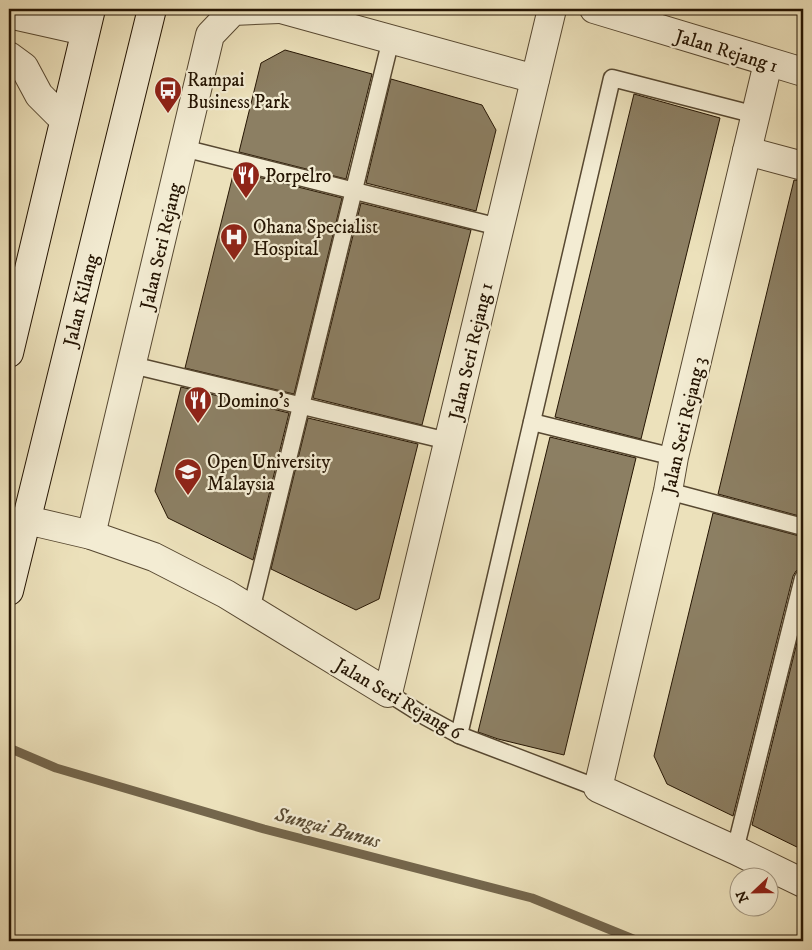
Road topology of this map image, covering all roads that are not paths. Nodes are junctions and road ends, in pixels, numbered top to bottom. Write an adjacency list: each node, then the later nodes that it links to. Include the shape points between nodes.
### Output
1 (280, 9): 7 (street, Jalan Seri Rejang); 14 (street, Jalan Seri Rejang, via 233,11 210,35)
2 (552, 9): 11 (street, Jalan Seri Rejang 1)
3 (594, 9): 9 (street, Jalan Rejang 1)
4 (152, 13): 26 (street, Jalan Kilang)
5 (9, 14): 6 (street)
6 (88, 20): 13 (street)
7 (390, 39): 11 (street, Jalan Seri Rejang); 17 (lane)
8 (9, 56): 13 (street, via 24,67 39,95)
9 (768, 63): 10 (street, Jalan Rejang 1); 12 (street, Jalan Seri Rejang 3)
10 (803, 72)
11 (535, 79): 18 (street, Jalan Seri Rejang 1)
12 (756, 115): 15 (street, Jalan Seri Rejang 3); 22 (lane, via 612,78)
13 (64, 120): 19 (street)
14 (183, 148): 17 (lane); 20 (street, Jalan Seri Rejang)
15 (747, 151): 16 (street); 24 (street, Jalan Seri Rejang 3)
16 (803, 166)
17 (353, 190): 18 (lane); 21 (lane)
18 (499, 227): 23 (street, Jalan Seri Rejang 1)
19 (9, 353)
20 (132, 365): 21 (lane); 28 (street, Jalan Seri Rejang)
21 (301, 406): 23 (lane); 31 (lane)
22 (532, 422): 24 (lane); 33 (lane)
23 (448, 441): 32 (street, Jalan Seri Rejang 1)
24 (674, 457): 25 (street, Jalan Seri Rejang 3)
25 (668, 491): 27 (lane); 34 (street, Jalan Seri Rejang 3)
26 (27, 520): 28 (street, Jalan Seri Rejang 6); 30 (street, Jalan Kilang)
27 (803, 527)
28 (92, 535): 31 (street, Jalan Seri Rejang 6, via 154,557)
29 (803, 578): 35 (lane)
30 (9, 591)
31 (252, 610): 32 (street, Jalan Seri Rejang 6)
32 (388, 693): 33 (lane, Jalan Seri Rejang 6)
33 (459, 735): 34 (lane, Jalan Seri Rejang 6)
34 (598, 788): 35 (street, Jalan Seri Rejang 6)
35 (735, 850): 36 (street, Jalan Seri Rejang 6)
36 (803, 883)

